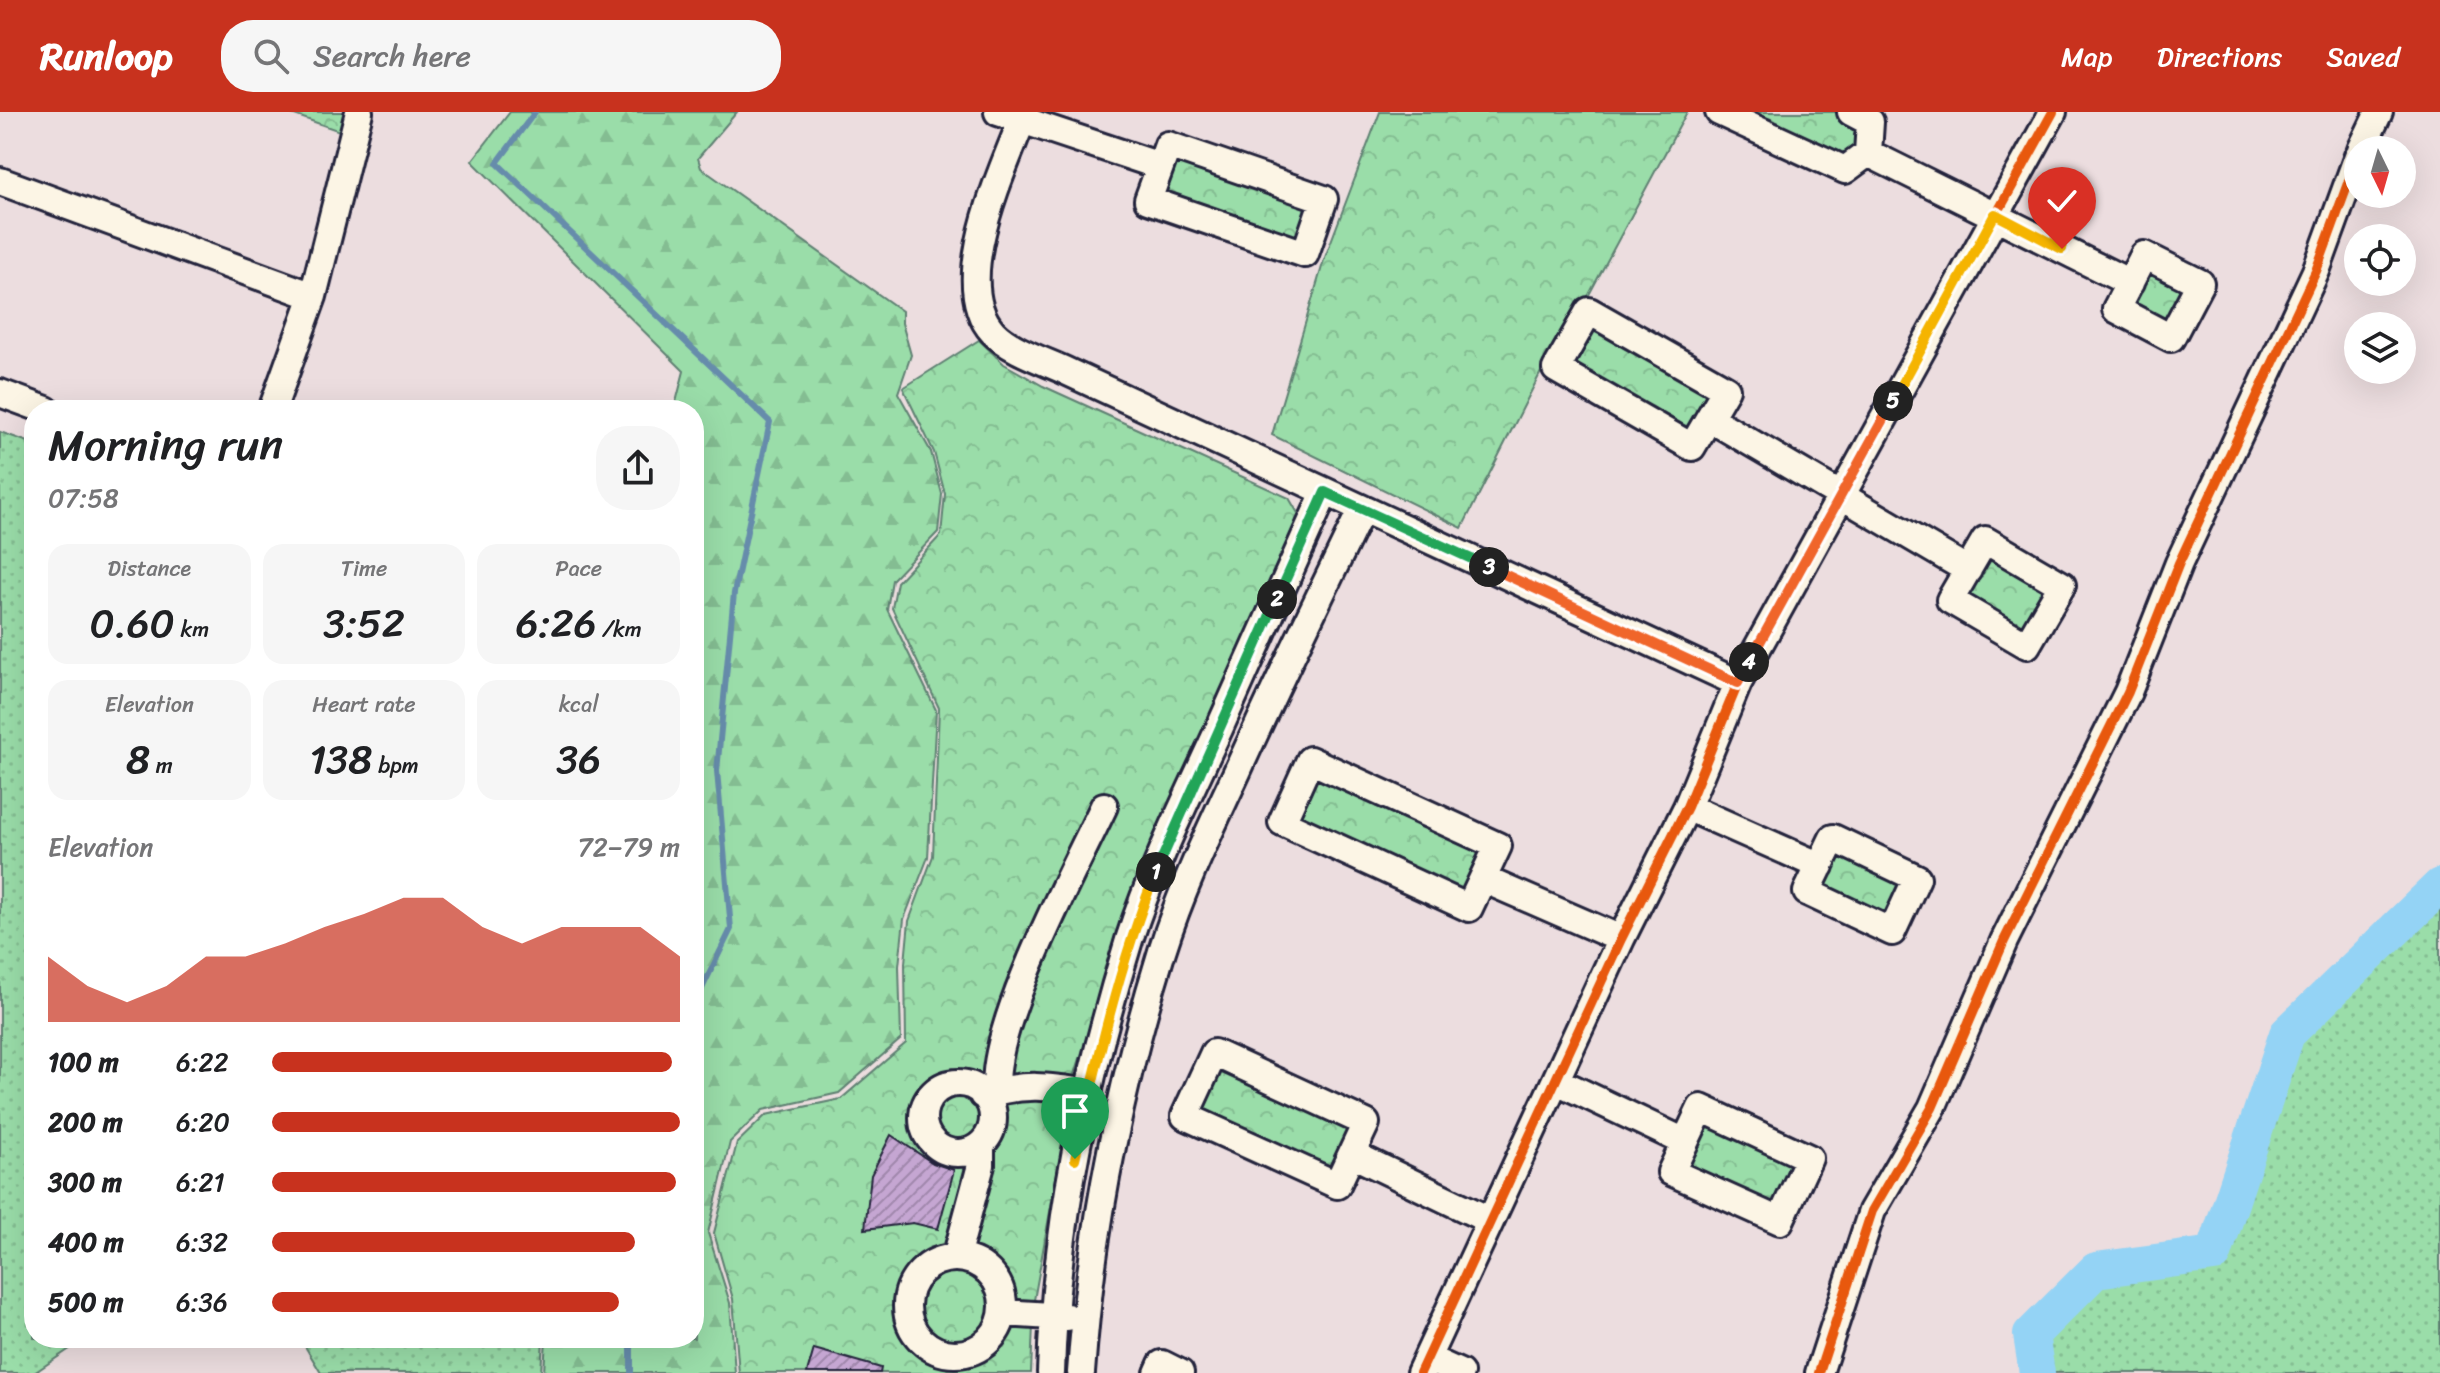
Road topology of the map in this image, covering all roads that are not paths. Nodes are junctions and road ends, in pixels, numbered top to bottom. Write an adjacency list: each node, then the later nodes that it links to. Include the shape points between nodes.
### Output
1 (359, 112): 14 (street)
2 (1719, 112): 8 (street, via 1845,170)
3 (1851, 112): 8 (street, via 1870,122)
4 (2053, 112): 12 (street)
5 (2379, 112): 7 (street)
6 (1015, 115): 9 (street); 19 (street, via 974,259 973,288 992,331)
7 (2368, 136)
8 (1868, 153): 12 (street)
9 (1160, 166): 9 (street, via 1148,200 1305,254 1324,199 1168,145)
10 (0, 181): 14 (street)
11 (2344, 194): 46 (street, via 2316,271 2179,563 2128,692 2004,941 1932,1108 1872,1211)
12 (1995, 214): 13 (street); 20 (street)
13 (2130, 283)
14 (313, 296): 16 (street)
15 (0, 393): 17 (street)
16 (276, 400)
17 (24, 402)
18 (1709, 418): 18 (street, via 1692,447 1556,369 1589,311 1726,389); 20 (street)
19 (1325, 492): 21 (street); 31 (street, via 1136,923)
20 (1841, 496): 22 (street); 23 (street)
21 (1362, 509): 23 (street); 39 (street, via 1208,834 1163,949 1109,1165)
22 (1968, 570)
23 (1738, 683): 25 (street)
24 (1104, 806): 30 (street, via 1019,995)
25 (1687, 807): 26 (street); 28 (street)
26 (1820, 866)
27 (1483, 879): 27 (street, via 1469,908 1282,822 1310,760 1498,846); 28 (street)
28 (1621, 939): 29 (street)
29 (1557, 1081): 32 (street); 35 (street)
30 (990, 1093): 31 (street, via 1015,1085); 33 (street, via 993,1124); 33 (street, via 946,1086 928,1100 923,1121 940,1148 961,1153)
31 (1089, 1093): 38 (street)
32 (1685, 1142): 32 (street, via 1671,1172 1780,1221 1809,1158 1701,1108)
33 (981, 1145): 36 (street, via 981,1165)
34 (1352, 1154): 34 (street, via 1337,1185 1185,1116 1214,1053 1366,1123); 35 (street)
35 (1489, 1220): 40 (street)
36 (956, 1258): 37 (street, via 970,1260 992,1275 1000,1286); 37 (street, via 942,1260 917,1276 907,1303 914,1331 937,1351 966,1353 991,1339)
37 (1003, 1313): 38 (street)
38 (1052, 1314): 39 (street); 41 (street)
39 (1085, 1320): 42 (street)
40 (1424, 1365): 45 (street)
41 (1051, 1373)
42 (1081, 1373)
43 (1158, 1373): 44 (street, via 1162,1364)
44 (1180, 1373)
45 (1460, 1373)
46 (1819, 1373)

